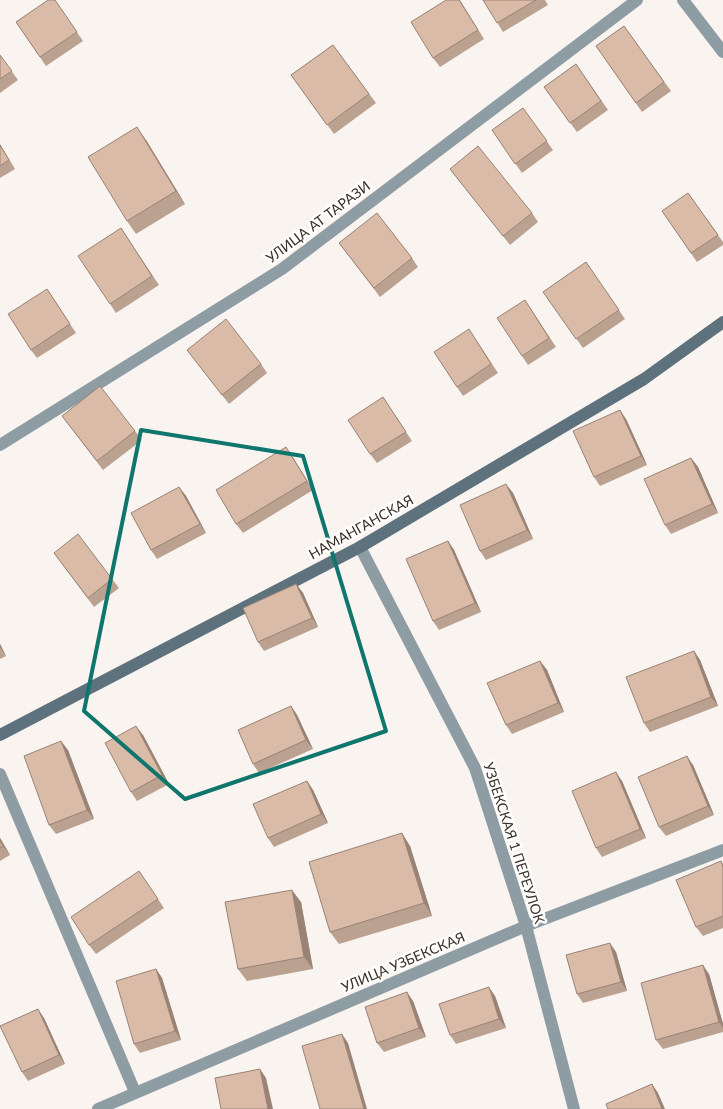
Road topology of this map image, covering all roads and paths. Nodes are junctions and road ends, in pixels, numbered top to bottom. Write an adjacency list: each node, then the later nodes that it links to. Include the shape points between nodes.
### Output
1 (637, 0): 5 (street, УЛИЦА АТ ТАРАЗИ, via 282,268)
2 (683, 0): 3 (street)
3 (723, 52)
4 (723, 322): 6 (street, НАМАНГАНСКАЯ, via 644,379)
5 (0, 445)
6 (360, 547): 7 (street, НАМАНГАНСКАЯ); 10 (street, УЗБЕКСКАЯ 1 ПЕРЕУЛОК, via 475,768)
7 (0, 735)
8 (0, 774): 11 (street)
9 (723, 850): 10 (street, УЛИЦА УЗБЕКСКАЯ)
10 (526, 926): 11 (street, УЛИЦА УЗБЕКСКАЯ); 13 (street, УЗБЕКСКАЯ 1 ПЕРЕУЛОК)
11 (135, 1092): 12 (street, УЛИЦА УЗБЕКСКАЯ)
12 (98, 1109)
13 (574, 1109)

